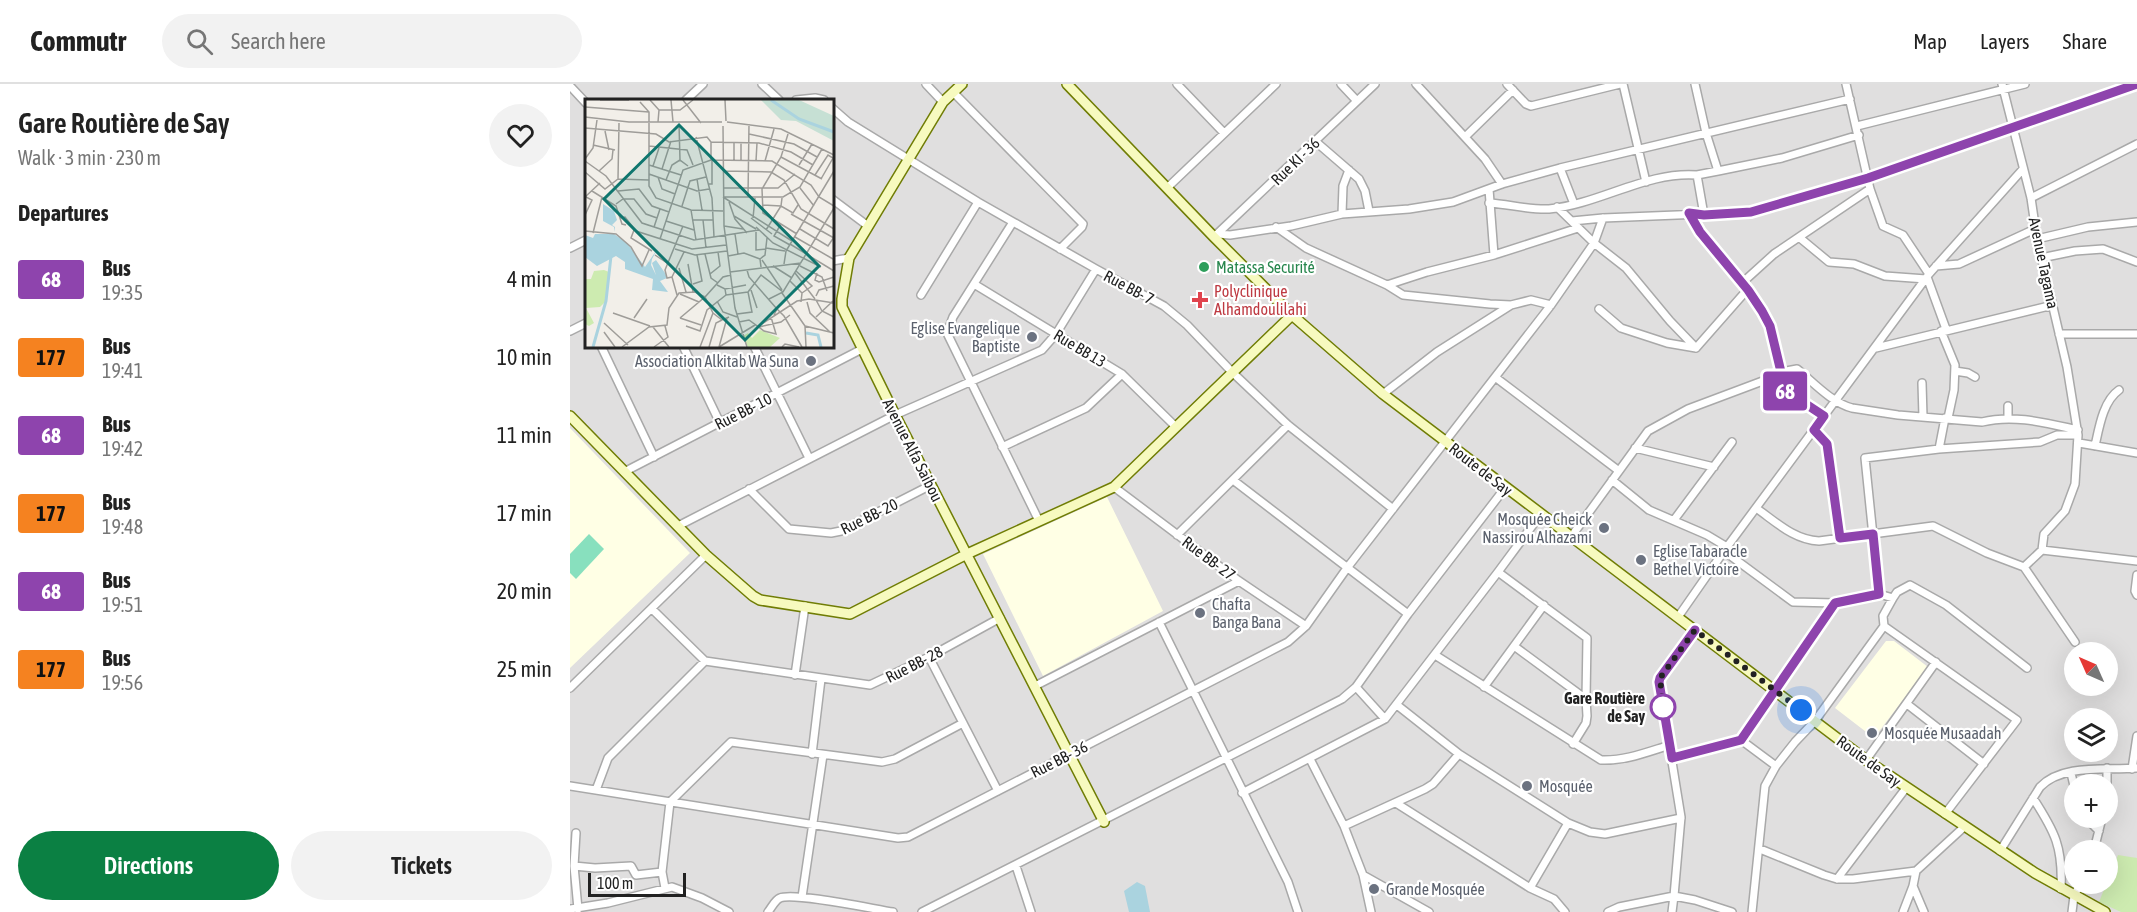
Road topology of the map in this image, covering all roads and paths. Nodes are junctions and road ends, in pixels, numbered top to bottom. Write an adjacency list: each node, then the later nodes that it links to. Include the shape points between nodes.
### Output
1 (703, 84): 23 (street)
2 (762, 84): 24 (street)
3 (926, 84): 28 (street)
4 (962, 84): 21 (street, Avenue Alfa Saibou)
5 (1177, 84): 32 (street)
6 (1260, 84): 22 (street)
7 (1276, 84): 22 (street)
8 (1341, 84): 26 (street)
9 (1375, 84): 26 (street, Rue KI - 36)
10 (1416, 84): 35 (street)
11 (1507, 84): 20 (street)
12 (1622, 84): 20 (street, via 1531,106); 38 (street)
13 (1695, 84): 33 (street)
14 (1846, 84): 25 (street)
15 (2025, 84): 19 (street)
16 (2137, 84): 31 (street)
17 (570, 86): 27 (street)
18 (1073, 86): 48 (street, Route de Say)
19 (2003, 87): 30 (street); 31 (street, Avenue Tagama)
20 (1513, 90): 35 (street)
21 (953, 92): 28 (street, Avenue Alfa Saibou); 75 (street, via 1083,224)
22 (1268, 92): 32 (street)
23 (687, 99)
24 (778, 99)
25 (1850, 99): 30 (street); 33 (street)
26 (1357, 101): 36 (street, Rue KI - 36)
27 (585, 102)
28 (943, 102): 39 (street, Avenue Alfa Saibou)
29 (834, 110): 39 (street, Rue BB- 7)
30 (1857, 126): 34 (street)
31 (2014, 128): 41 (street, Avenue Tagama); 45 (street)
32 (1224, 133): 48 (street)
33 (1706, 133): 38 (street); 43 (street)
34 (1859, 135): 43 (street, via 1782,158); 45 (street)
35 (1465, 137): 47 (street)
36 (1315, 141): 42 (street); 69 (street, Rue KI - 36)
37 (2137, 144): 51 (street)
38 (1637, 149): 40 (street); 46 (street)
39 (909, 159): 53 (street, Rue BB- 7); 65 (street, Avenue Alfa Saibou)
40 (1560, 168): 47 (street); 55 (street)
41 (2023, 169): 51 (street, Avenue Tagama); 81 (street)
42 (1348, 170): 57 (street, via 1359,179); 59 (street)
43 (1718, 171): 44 (street)
44 (1697, 175): 46 (street, via 1671,174); 60 (street)
45 (1868, 178): 50 (street); 60 (street, via 1751,212)
46 (1646, 182): 55 (street)
47 (1502, 184): 49 (street)
48 (1167, 188): 69 (street, Route de Say)
49 (1488, 189): 54 (street); 57 (street, via 1453,202)
50 (1870, 189): 70 (street); 83 (street, via 1883,226 1903,235)
51 (2031, 198): 68 (street, Avenue Tagama)
52 (834, 200): 65 (street)
53 (978, 202): 63 (street, Rue BB- 7); 88 (street)
54 (1489, 203): 56 (street); 76 (street)
55 (1574, 204): 56 (street)
56 (1557, 207): 62 (street)
57 (1369, 211): 59 (street)
58 (1689, 213): 60 (street); 61 (street); 84 (street)
59 (1342, 214): 66 (street)
60 (1704, 215)
61 (1603, 218): 62 (street); 73 (street, Rue BB- 36)
62 (1572, 221): 67 (street)
63 (1013, 222): 75 (street, Rue BB- 7); 85 (street)
64 (2137, 222): 71 (street, via 2088,227)
65 (868, 226): 77 (street, Avenue Alfa Saibou)
66 (1276, 227): 69 (street); 86 (street, via 1306,248)
67 (1578, 228): 73 (street); 76 (street)
68 (2035, 229): 71 (street, Avenue Tagama); 81 (street, via 1959,264)
69 (1216, 236): 93 (street, Route de Say)
70 (1800, 238): 83 (street, via 1829,262 1854,264 1885,276); 84 (street, via 1774,254)
71 (2037, 239): 78 (street, Avenue Tagama)
72 (585, 240): 74 (street)
73 (1594, 243): 90 (street, Rue BB- 36); 103 (street, via 1626,268)
74 (570, 248)
75 (1060, 249): 82 (street, Rue BB- 7)
76 (1494, 255): 86 (street)
77 (849, 258): 79 (street); 105 (street, Avenue Alfa Saibou, via 842,307)
78 (2042, 258): 80 (street, via 2103,249); 91 (street, Avenue Tagama)
79 (834, 261)
80 (2137, 262)
81 (1936, 266): 83 (street)
82 (1095, 269): 97 (street); 107 (street, Rue BB- 7, via 1164,306)
83 (1928, 277): 95 (street); 104 (street)
84 (1742, 283): 87 (street)
85 (974, 284): 97 (street, Rue BB 13); 113 (street, via 947,333)
86 (1387, 285): 89 (street, via 1403,295)
87 (1748, 290): 103 (street); 108 (street, via 1770,326)
88 (921, 294)
89 (1511, 304): 90 (street, via 1531,300); 117 (street, via 1437,352)
90 (1551, 305): 111 (street, Rue BB- 36)
91 (2053, 305): 95 (street); 98 (street, Avenue Tagama)
92 (1599, 309): 103 (street, via 1621,328)
93 (1292, 315): 107 (street); 117 (street, Route de Say)
94 (585, 324): 96 (street)
95 (1944, 330): 104 (street); 106 (street)
96 (570, 331)
97 (1056, 334): 109 (street, Rue BB 13); 113 (street, via 1037,354)
98 (2059, 334): 99 (street); 130 (street, Avenue Tagama)
99 (2137, 334)
100 (602, 348): 139 (street)
101 (684, 348): 126 (street)
102 (755, 348): 116 (street)
103 (1696, 348)
104 (1876, 348): 118 (street)
105 (862, 349): 116 (street, Rue BB- 10); 120 (street, Avenue Alfa Saibou)
106 (1955, 371): 110 (street); 124 (street)
107 (1232, 372): 127 (street, Rue BB- 7); 128 (street)
108 (1781, 372): 112 (street); 118 (street, via 1797,369)
109 (1122, 374): 128 (street, Rue BB 13); 135 (street, via 1086,408)
110 (1975, 376)
111 (1495, 377): 131 (street, Rue BB- 36); 142 (street)
112 (1768, 379): 122 (street); 136 (street, via 1688,409 1648,431)
113 (970, 381): 120 (street); 135 (street)
114 (1922, 383): 123 (street)
115 (2119, 390): 134 (street, via 2103,413)
116 (776, 394): 126 (street, Rue BB- 10); 140 (street)
117 (1383, 394): 131 (street, Route de Say)
118 (1836, 400): 122 (street); 123 (street, via 1852,408)
119 (2008, 406): 125 (street)
120 (895, 415): 140 (street); 146 (street, Avenue Alfa Saibou)
121 (570, 416): 143 (street)
122 (1824, 416): 129 (street)
123 (1923, 417): 124 (street)
124 (1947, 418): 125 (street, via 1982,422); 137 (street)
125 (2008, 418): 130 (street)
126 (720, 423): 139 (street, Rue BB- 10)
127 (1288, 425): 144 (street); 151 (street, Rue BB- 7)
128 (1176, 427): 147 (street)
129 (1814, 430): 150 (street); 159 (street, via 1827,444)
130 (2078, 432): 133 (street, Avenue Tagama); 137 (street, via 2040,442)
131 (1445, 441): 148 (street, Route de Say); 151 (street, Rue BB- 36)
132 (1732, 442): 141 (street)
133 (2079, 444): 134 (street); 161 (street, Avenue Tagama, via 2075,484 2065,511 2044,534)
134 (2095, 446): 138 (street)
135 (1002, 447): 154 (street)
136 (1635, 448): 141 (street); 142 (street)
137 (1939, 449): 156 (street, via 1865,458)
138 (2137, 453)
139 (654, 457): 143 (street, Rue BB- 10)
140 (808, 458): 149 (street)
141 (1714, 467): 153 (street)
142 (1619, 471): 145 (street)
143 (624, 472): 155 (street)
144 (1233, 480): 157 (street); 166 (street)
145 (1612, 480): 153 (street, via 1649,510); 158 (street)
146 (931, 485): 149 (street, Rue BB- 20, via 831,533 789,530); 162 (street, Avenue Alfa Saibou)
147 (1114, 487): 154 (street); 157 (street, Rue BB- 27)
148 (1505, 488): 152 (street, Route de Say); 177 (street)
149 (749, 489): 155 (street)
150 (1756, 508): 159 (street, via 1806,540); 160 (street)
151 (1393, 509): 166 (street, Rue BB- 36)
152 (1541, 514): 158 (street, Route de Say); 167 (street)
153 (1674, 520): 160 (street)
154 (1039, 521): 162 (street)
155 (678, 526): 163 (street)
156 (1873, 534): 159 (street); 165 (street, via 1932,526); 170 (street)
157 (1177, 535): 169 (street, Rue BB- 27)
158 (1571, 537): 178 (street, Route de Say)
159 (1840, 538)
160 (1726, 549): 173 (street, via 1793,602); 178 (street)
161 (2042, 550): 164 (street); 165 (street)
162 (967, 554): 175 (street, via 850,614); 179 (street, Avenue Alfa Saibou)
163 (706, 555): 175 (street, via 760,600); 176 (street)
164 (2137, 561)
165 (2024, 567): 184 (street)
166 (1347, 568): 177 (street); 181 (street, Rue BB- 36)
167 (1498, 572): 174 (street); 186 (street)
168 (2137, 574): 171 (street)
169 (1239, 581): 180 (street); 181 (street, Rue BB- 27)
170 (1879, 594): 172 (street); 173 (street)
171 (2137, 595)
172 (1893, 598): 182 (street, via 1883,616); 190 (street, via 1910,585 1946,605)
173 (1835, 603): 198 (street)
174 (1544, 605): 185 (street); 199 (street, via 1587,638)
175 (805, 606): 191 (street)
176 (652, 609): 188 (street); 196 (street)
177 (1408, 614): 194 (street)
178 (1678, 617): 183 (street, Route de Say)
179 (1000, 618): 187 (street, Rue BB- 28); 193 (street, Avenue Alfa Saibou)
180 (1159, 622): 193 (street); 197 (street)
181 (1306, 626): 197 (street, Rue BB- 36, via 1288,642)
182 (1884, 626): 189 (street); 203 (street)
183 (1695, 630): 198 (street, Route de Say); 208 (street, via 1659,682)
184 (2075, 642)
185 (1514, 646): 195 (street); 199 (street)
186 (1435, 656): 195 (street); 201 (street)
187 (929, 657): 192 (street, Rue BB- 28, via 870,685); 204 (street)
188 (705, 661): 191 (street, Rue BB- 28); 225 (street, via 608,758)
189 (1936, 662): 200 (street); 217 (street, via 2017,720)
190 (2027, 668)
191 (795, 675): 192 (street, Rue BB- 28)
192 (821, 679): 210 (street)
193 (1035, 686): 209 (street, Avenue Alfa Saibou)
194 (1356, 687): 202 (street); 215 (street, via 1334,705)
195 (1484, 687): 207 (street)
196 (570, 688)
197 (1192, 690): 209 (street, Rue BB- 36); 215 (street)
198 (1773, 690): 203 (street, Route de Say); 206 (street)
199 (1586, 699): 207 (street, via 1586,723)
200 (1907, 704): 216 (street); 217 (street)
201 (1397, 705): 202 (street); 211 (street)
202 (1385, 719): 214 (street)
203 (1815, 721): 216 (street, Route de Say); 218 (street)
204 (963, 723): 212 (street, via 888,761); 226 (street)
205 (2137, 736): 220 (street)
206 (1741, 740): 213 (street); 218 (street)
207 (1573, 744): 208 (street, via 1601,760 1634,756)
208 (1670, 745): 213 (street)
209 (1069, 753): 226 (street, Rue BB- 36); 233 (street, Avenue Alfa Saibou)
210 (812, 754): 212 (street); 229 (street, via 731,742)
211 (1459, 754): 230 (street, via 1433,784); 234 (street)
212 (823, 755): 235 (street)
213 (1672, 758): 232 (street)
214 (1310, 759): 227 (street); 236 (street)
215 (1226, 760): 227 (street); 233 (street)
216 (1866, 760): 224 (street, Route de Say)
217 (1984, 764): 231 (street)
218 (1776, 766): 243 (street, via 1765,786)
219 (2107, 768): 220 (street); 221 (street); 222 (street)
220 (2135, 768)
221 (2070, 773): 228 (street, via 2044,783)
222 (2107, 774)
223 (570, 786): 225 (street, Rue BB- 36)
224 (1906, 788): 231 (street, Route de Say); 250 (street)
225 (596, 790): 229 (street, Rue BB- 36)
226 (998, 791): 235 (street, Rue BB- 36, via 908,837)
227 (1242, 793): 264 (street, via 1288,882)
228 (2033, 798): 244 (street); 254 (street, via 2052,827 2060,850)
229 (670, 802): 235 (street, Rue BB- 36); 248 (street)
230 (1396, 803): 236 (street); 253 (street)
231 (1945, 814): 237 (street, Route de Say)
232 (1681, 818): 234 (street, via 1605,834); 255 (street)
233 (1104, 822): 246 (street)
234 (1568, 823): 253 (street)
235 (813, 825): 257 (street)
236 (1344, 826): 249 (street)
237 (1964, 827): 244 (street, Route de Say); 247 (street)
238 (2096, 828): 240 (street)
239 (2100, 828): 240 (street)
240 (2099, 831): 242 (street)
241 (576, 833): 245 (street)
242 (2097, 840)
243 (1760, 849): 250 (street); 271 (street)
244 (2000, 851): 254 (street, Route de Say)
245 (574, 866): 248 (street, via 631,866 636,875); 258 (street)
246 (1016, 866): 262 (street); 263 (street)
247 (1916, 871): 250 (street); 251 (street)
248 (662, 872): 252 (street)
249 (1363, 874): 265 (street); 266 (street)
250 (1837, 879)
251 (1913, 886): 272 (street); 273 (street)
252 (665, 888): 258 (street); 259 (street, via 679,889)
253 (1530, 888): 267 (street, via 1554,899)
254 (2061, 888): 256 (street, Route de Say)
255 (1674, 896): 268 (street); 269 (street); 270 (street)
256 (2074, 896): 274 (street); 275 (street, Route de Say)
257 (802, 897): 260 (street, via 780,898); 261 (street)
258 (574, 909)
259 (729, 912)
260 (768, 912)
261 (893, 912)
262 (922, 912)
263 (1031, 912)
264 (1296, 912)
265 (1371, 912)
266 (1429, 912)
267 (1566, 912)
268 (1608, 912)
269 (1672, 912)
270 (1732, 912)
271 (1752, 912)
272 (1903, 912)
273 (1924, 912)
274 (2072, 912)
275 (2105, 912)

